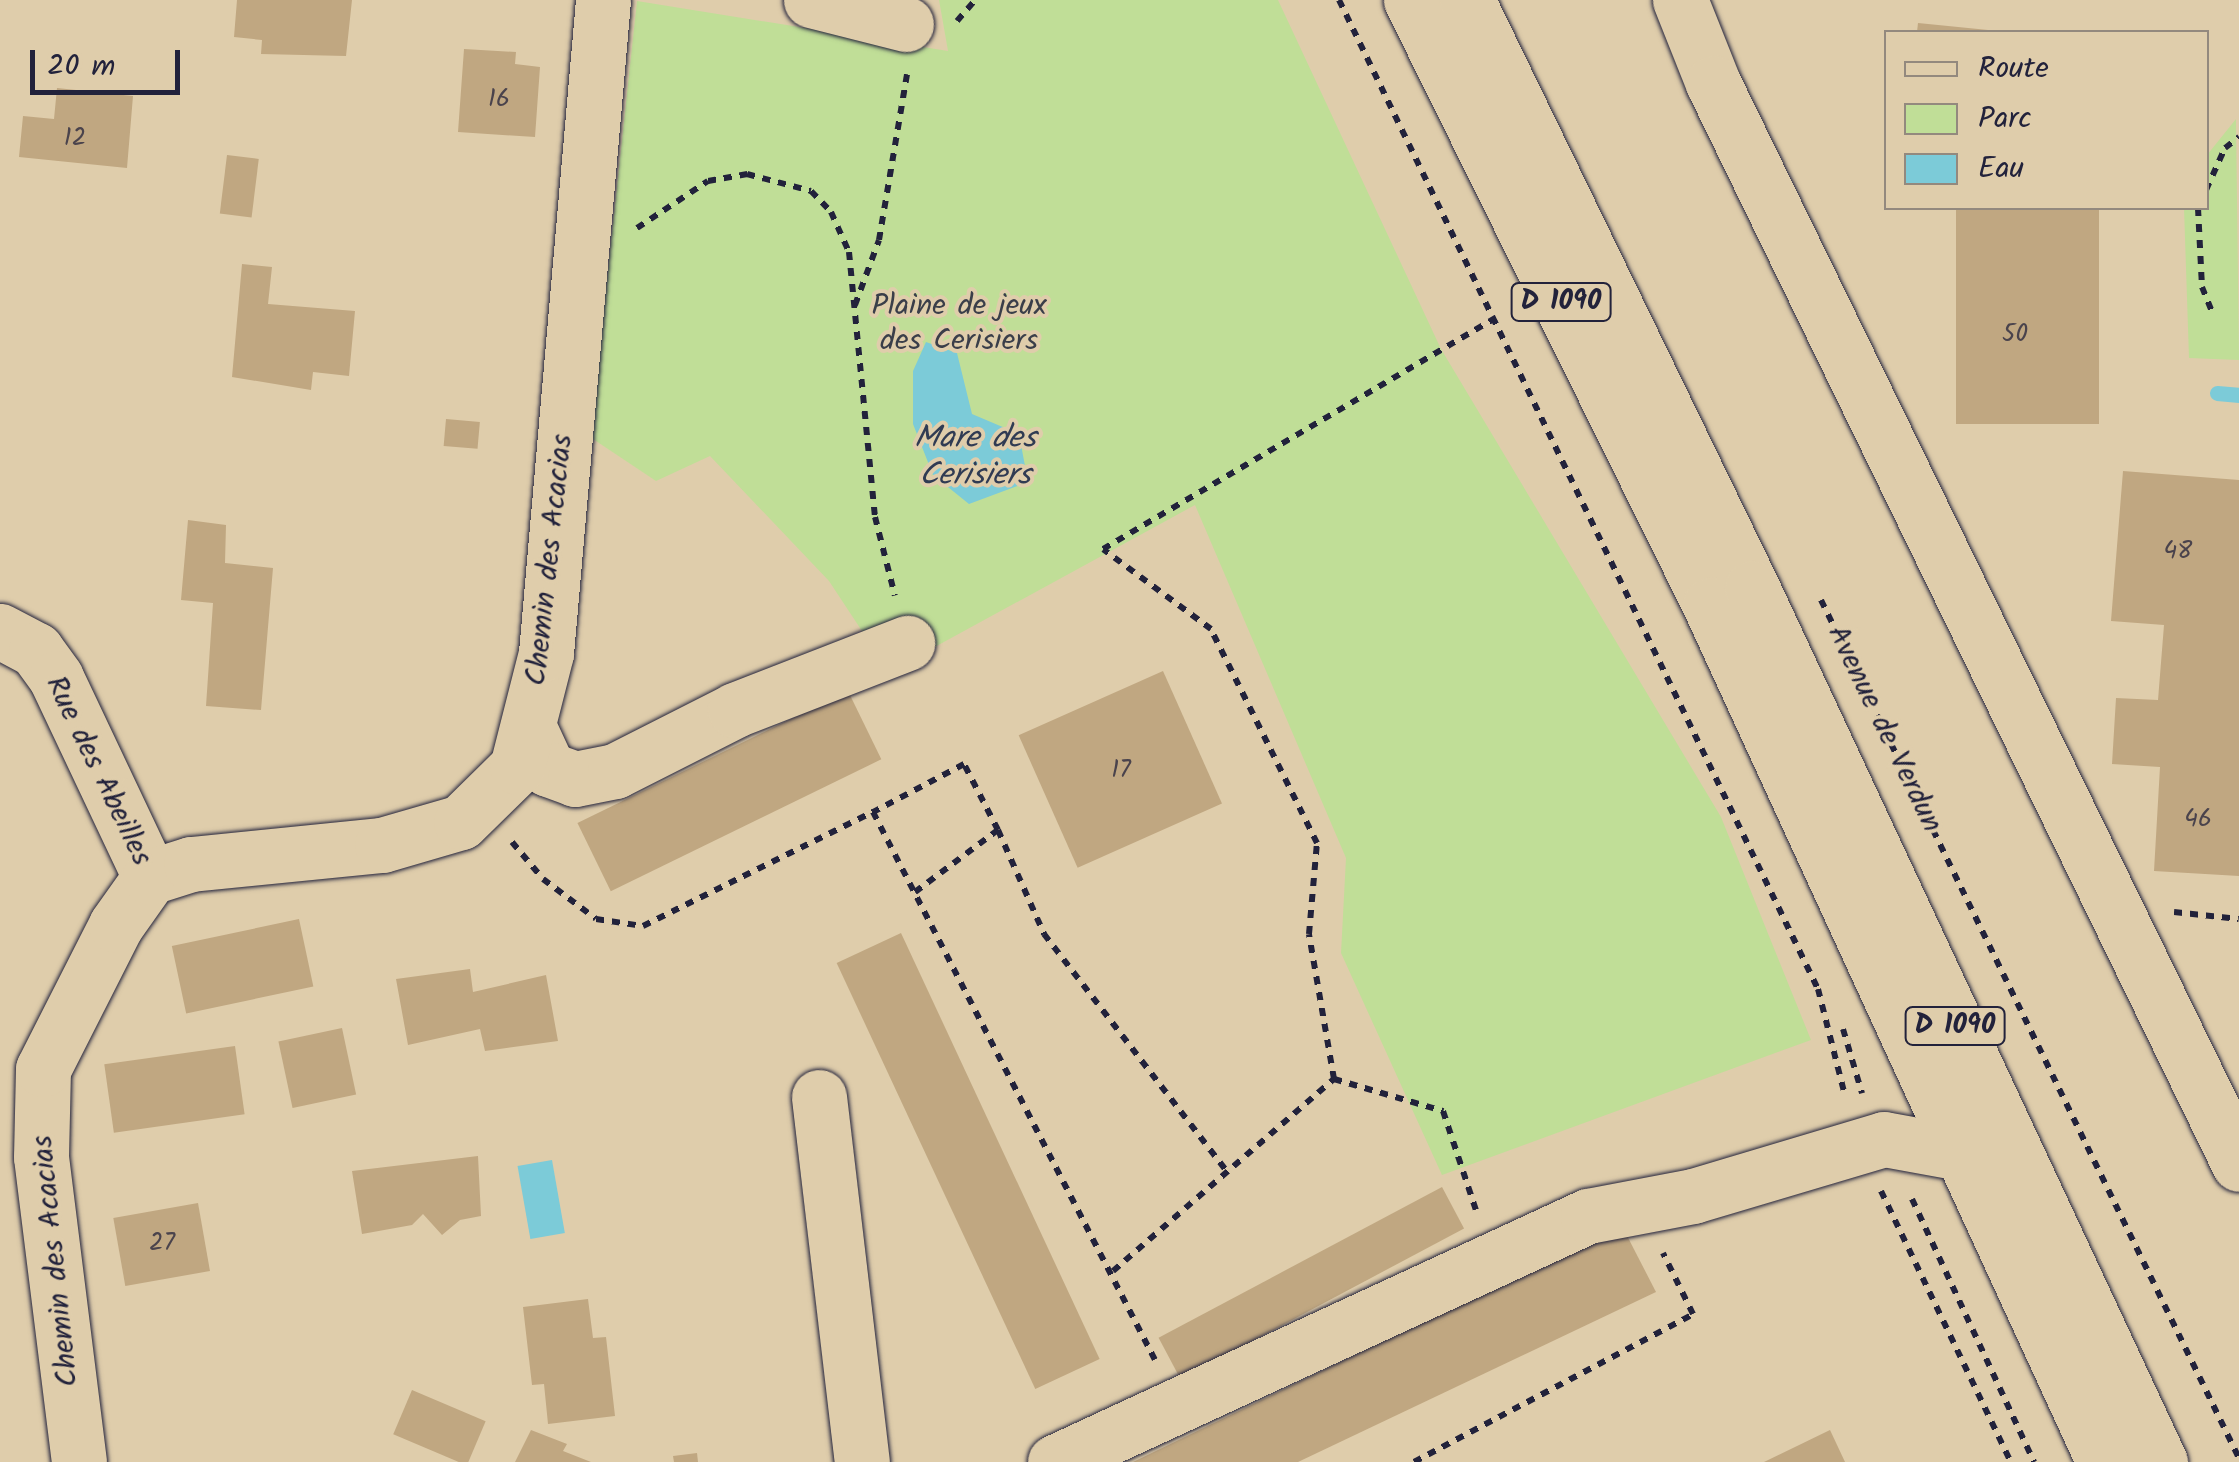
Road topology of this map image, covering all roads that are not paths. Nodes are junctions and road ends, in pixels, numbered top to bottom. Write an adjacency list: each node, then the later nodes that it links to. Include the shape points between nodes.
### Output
1 (603, 0): 9 (street, Chemin des Acacias, via 546,653)
2 (811, 0): 6 (street)
3 (1411, 0): 12 (street, D 1090, via 1710,605)
4 (1467, 0): 18 (street, Avenue de Verdun / D 1090, via 1752,588)
5 (1680, 0): 13 (street, via 1713,83)
6 (907, 46)
7 (0, 630): 10 (street, Rue des Abeilles, via 36,650 56,678)
8 (907, 643): 9 (street, via 735,710 616,771 575,778 548,769)
9 (530, 730): 10 (street, Chemin des Acacias, via 517,767 461,822 382,845 191,864)
10 (150, 877): 14 (street, Chemin des Acacias, via 98,956 43,1069 41,1157)
11 (819, 1097): 15 (street)
12 (1961, 1152): 16 (street, via 1884,1139 1588,1216); 17 (street, D 1090)
13 (2239, 1164)
14 (78, 1462)
15 (862, 1462)
16 (1055, 1462)
17 (2104, 1462)
18 (2160, 1462)

